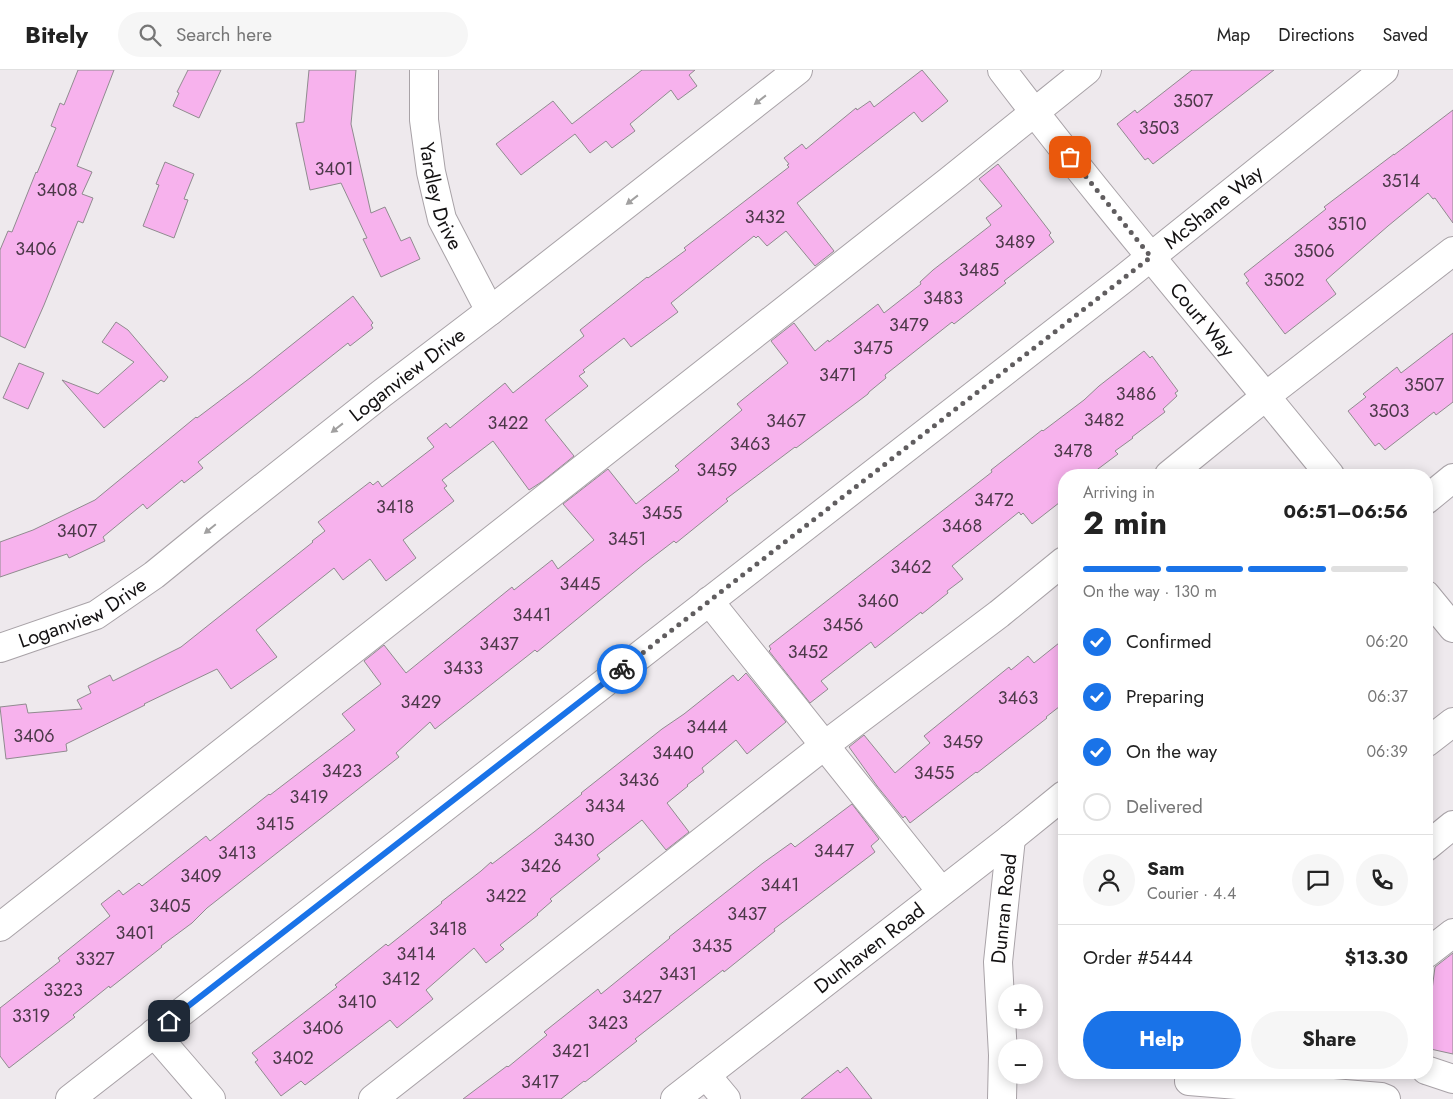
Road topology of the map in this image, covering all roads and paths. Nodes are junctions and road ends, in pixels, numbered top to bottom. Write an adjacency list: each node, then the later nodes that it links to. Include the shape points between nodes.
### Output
1 (424, 70): 9 (street, Yardley Drive, via 424,120 442,219)
2 (798, 70): 9 (street, Loganview Drive, one-way to 9)
3 (1002, 70): 6 (street, Court Way)
4 (1087, 70): 6 (street)
5 (1384, 70): 8 (street, McShane Way)
6 (1034, 112): 8 (street, Court Way); 28 (street)
7 (1453, 251): 10 (street)
8 (1151, 257): 10 (street, Court Way); 16 (street, McShane Way)
9 (490, 311): 19 (street, Loganview Drive, one-way to 19, via 365,406 154,575 96,615)
10 (1266, 396): 11 (street); 12 (street, Court Way)
11 (1176, 469)
12 (1325, 469)
13 (1453, 478): 14 (street)
14 (1433, 494)
15 (1058, 566): 22 (street)
16 (709, 602): 22 (street); 31 (street, McShane Way)
17 (1433, 604): 18 (street)
18 (1453, 628)
19 (0, 648)
20 (1453, 722): 21 (street)
21 (1433, 738)
22 (825, 745): 27 (street); 38 (street)
23 (1058, 800): 25 (street, Dunhaven Road)
24 (1453, 825): 26 (street)
25 (1011, 838): 27 (street, Dunhaven Road); 41 (street, Dunran Road, via 998,962)
26 (1433, 841)
27 (941, 891): 33 (street, Dunhaven Road)
28 (0, 927)
29 (1453, 933): 30 (street)
30 (1433, 949)
31 (154, 1033): 36 (street, McShane Way); 37 (street)
32 (1433, 1072): 34 (street)
33 (706, 1075): 39 (street, Dunhaven Road); 40 (street)
34 (1453, 1079)
35 (1189, 1084): 42 (street)
36 (70, 1099)
37 (211, 1099)
38 (373, 1099)
39 (675, 1099)
40 (726, 1099)
41 (1002, 1099)
42 (1386, 1099)

